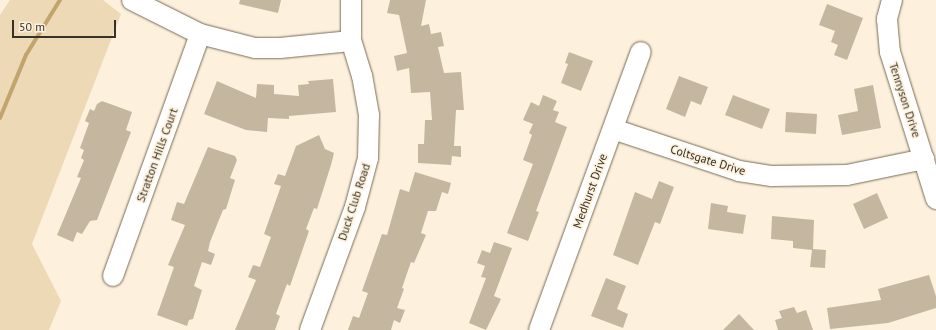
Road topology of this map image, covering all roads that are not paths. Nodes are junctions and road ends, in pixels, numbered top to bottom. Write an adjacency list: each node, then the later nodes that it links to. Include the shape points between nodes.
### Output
1 (132, 0): 4 (street)
2 (351, 0): 5 (street, Duck Club Road)
3 (892, 0): 8 (street, Tennyson Drive, via 887,19 890,52)
4 (200, 34): 5 (street, via 255,48); 10 (street, Stratton Hills Court)
5 (351, 41): 11 (street, Duck Club Road, via 366,93 369,115 368,158 355,207)
6 (641, 52): 7 (street, Medhurst Drive)
7 (613, 129): 8 (street, Coltsgate Drive, via 739,171 772,176 847,175); 12 (street, Medhurst Drive)
8 (924, 159): 9 (street, Tennyson Drive)
9 (936, 199)
10 (113, 276)
11 (310, 330)
12 (539, 330)

